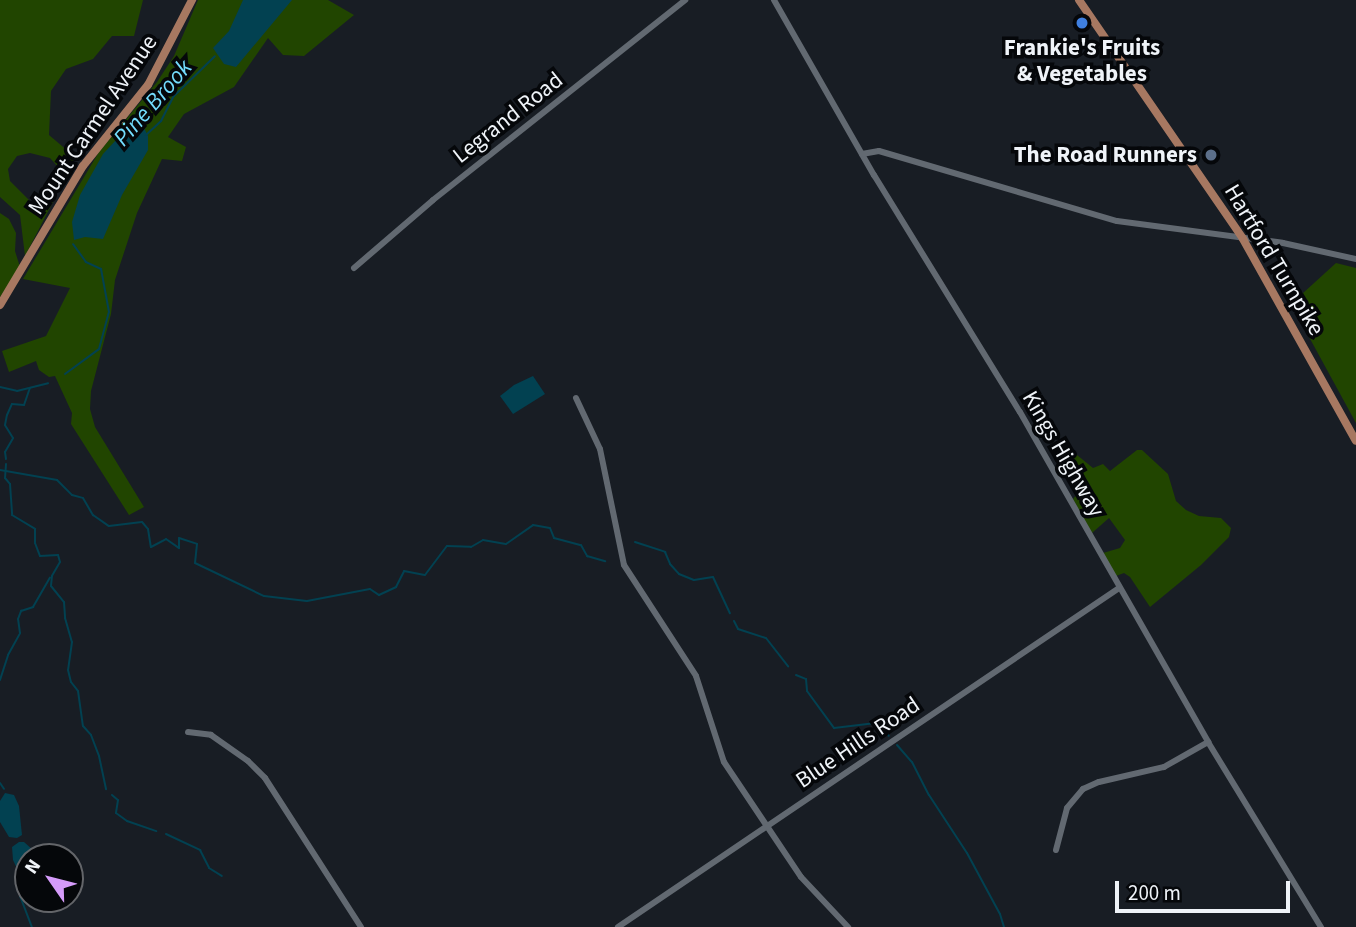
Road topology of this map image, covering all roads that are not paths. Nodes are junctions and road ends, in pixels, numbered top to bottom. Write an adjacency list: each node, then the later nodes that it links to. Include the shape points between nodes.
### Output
1 (192, 0): 9 (main road, Mount Carmel Avenue, via 152,79 83,166)
2 (685, 0): 8 (street, Legrand Road)
3 (774, 0): 5 (street, Kings Highway)
4 (1079, 0): 6 (main road, Hartford Turnpike)
5 (862, 154): 6 (street, via 878,151 1117,221); 12 (street, Kings Highway, via 1014,402)
6 (1243, 239): 7 (street); 11 (main road, Hartford Turnpike)
7 (1356, 259)
8 (354, 268)
9 (0, 305)
10 (576, 398): 15 (street, via 600,449 624,565 690,665 720,752)
11 (1356, 441)
12 (1119, 588): 14 (street, Kings Highway); 15 (street, Blue Hills Road)
13 (188, 732): 17 (street, via 211,734 265,778)
14 (1208, 742): 16 (street, via 1164,767 1083,789 1068,808); 20 (street, Kings Highway)
15 (768, 825): 18 (street, Blue Hills Road); 19 (street, via 801,877)
16 (1056, 850)
17 (361, 927)
18 (618, 927)
19 (848, 927)
20 (1321, 927)

